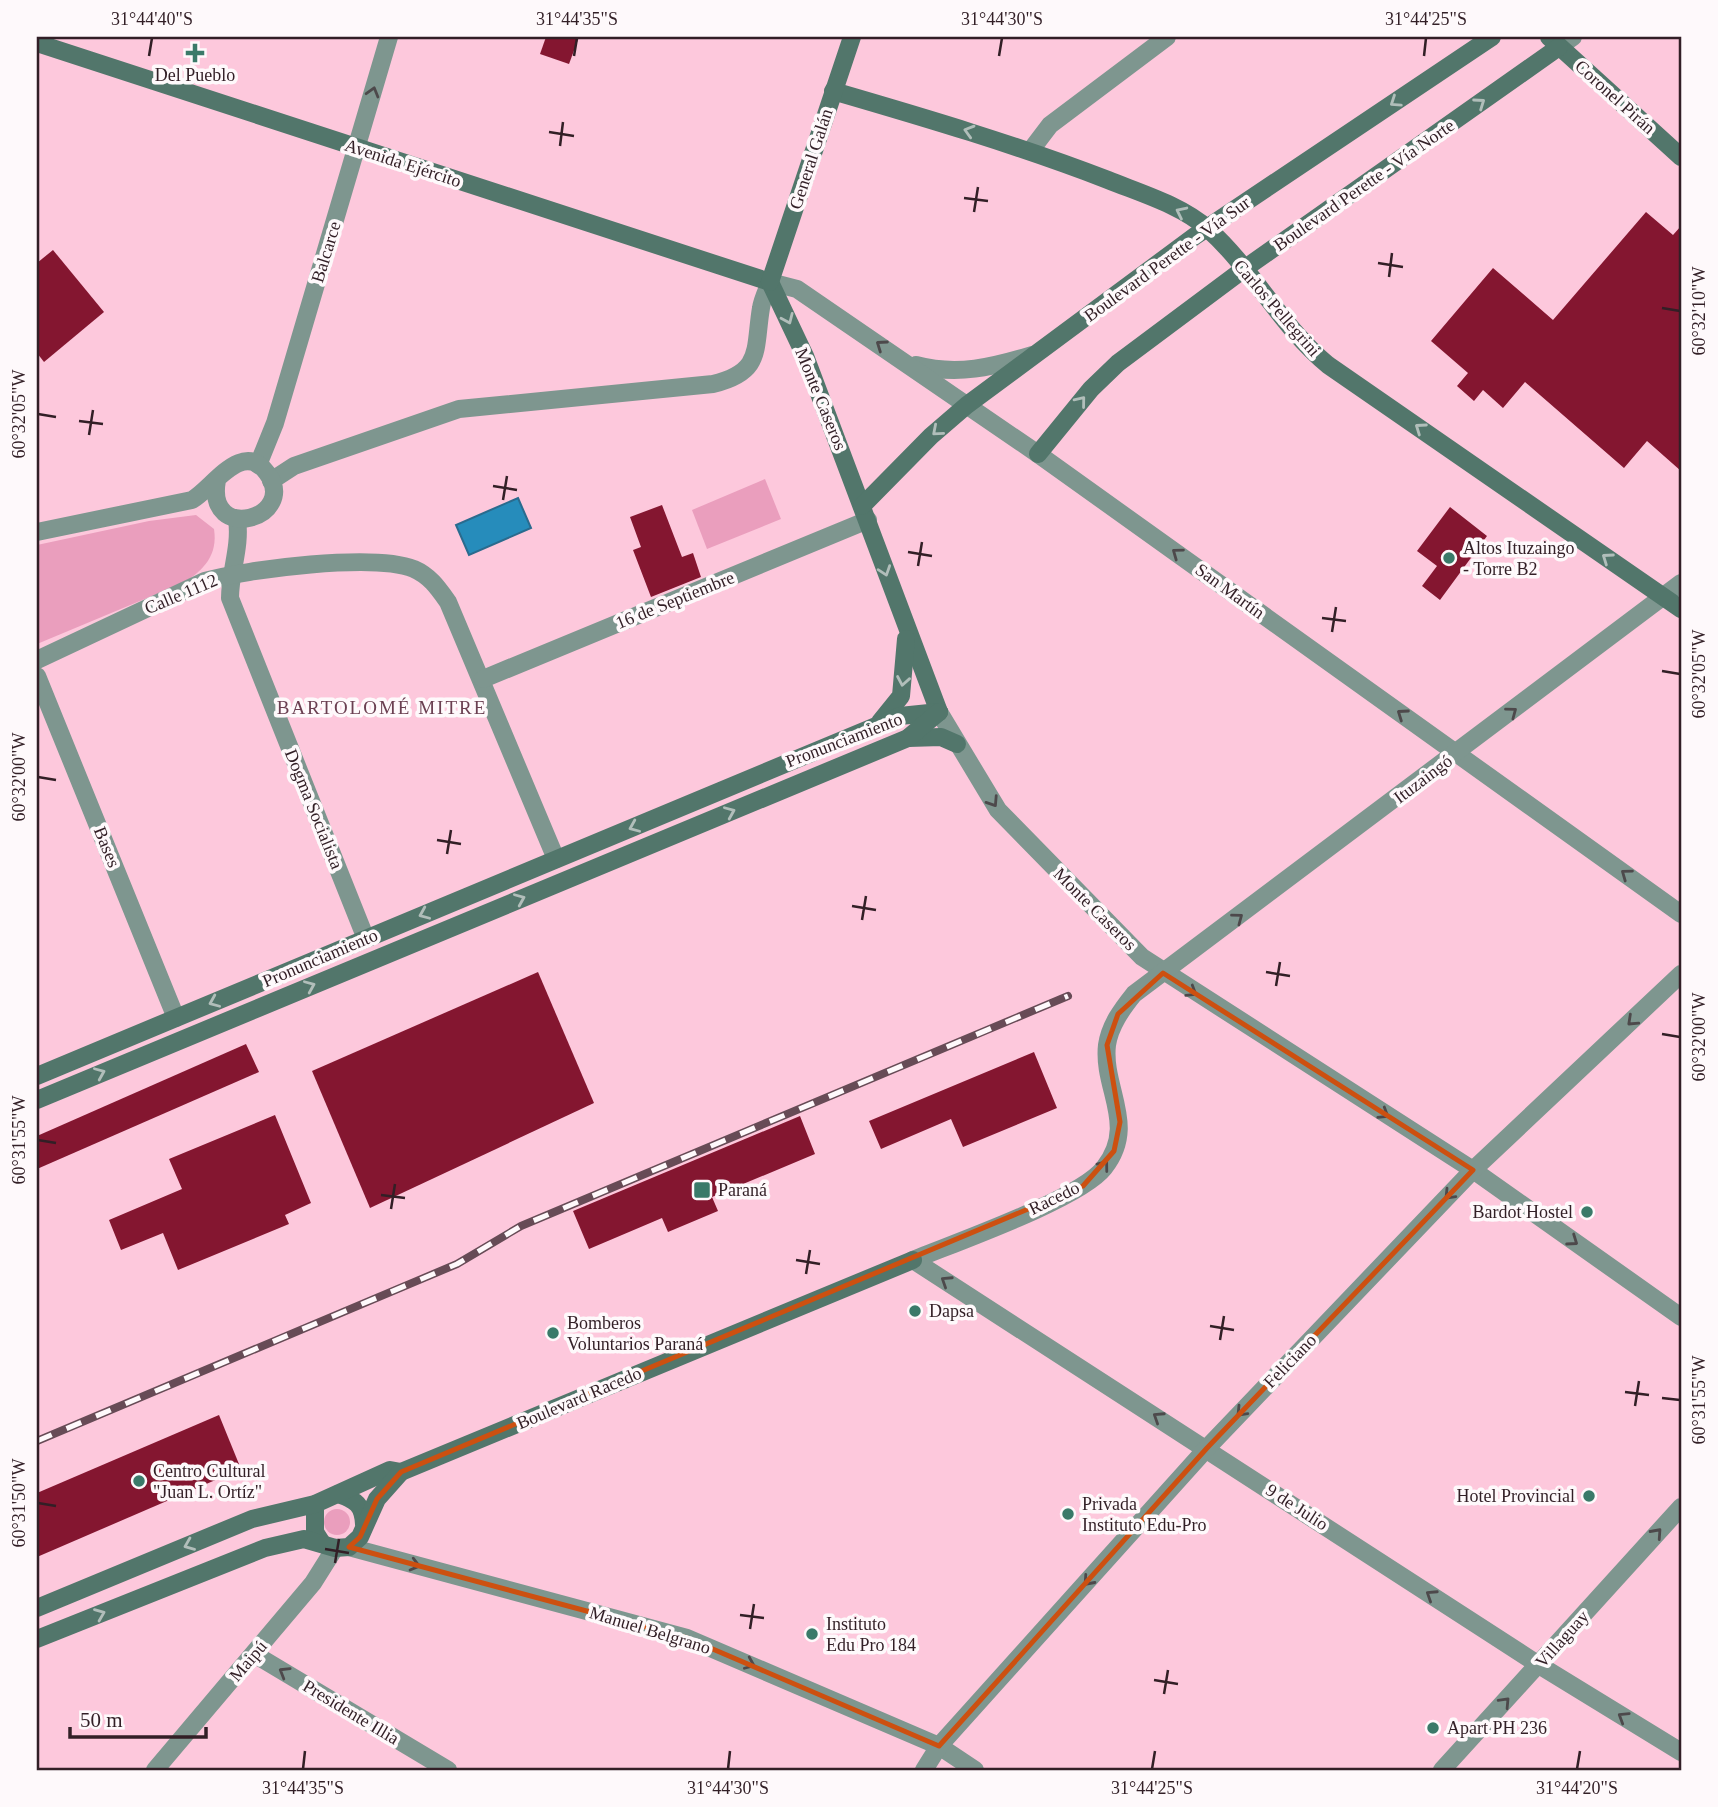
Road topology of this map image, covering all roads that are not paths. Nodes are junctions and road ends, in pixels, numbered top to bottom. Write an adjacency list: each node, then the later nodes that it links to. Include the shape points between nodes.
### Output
1 (40, 37): 7 (street)
2 (389, 37): 9 (street, Balcarce, one-way to 2)
3 (852, 37): 8 (street, General Galán)
4 (1167, 37): 10 (street, via 1050,125)
5 (1492, 37): 12 (street, Boulevard Perette - Vía Sur, one-way to 12)
6 (1561, 40): 11 (street, Coronel Pirán); 13 (street, Boulevard Perette - Vía Norte, one-way to 6)
7 (37, 44): 9 (street, Avenida Ejército)
8 (833, 91): 10 (street, Carlos Pellegrini, one-way to 8); 14 (street, General Galán)
9 (356, 148): 14 (street, Avenida Ejército); 19 (street, Balcarce, via 275,423)
10 (1031, 150): 12 (street, Carlos Pellegrini, one-way to 10, via 1160,202)
11 (1681, 157)
12 (1207, 228): 13 (street, Carlos Pellegrini); 15 (street, Boulevard Perette - Vía Sur)
13 (1244, 269): 18 (street, Boulevard Perette - Vía Norte, one-way to 13, via 1103,376); 27 (street, Carlos Pellegrini, one-way to 13, via 1328,365)
14 (770, 282): 16 (street, San Martín, one-way to 14, via 810,295); 21 (street, via 753,359 746,372 736,377 713,384 459,409 294,466); 22 (street, Monte Caseros, one-way to 22)
15 (1036, 354): 16 (street, via 961,371); 17 (street, Boulevard Perette - Vía Sur)
16 (906, 362): 17 (street, San Martín)
17 (967, 405): 18 (street, San Martín); 22 (street, Boulevard Perette - Vía Sur, one-way to 22, via 931,436)
18 (1038, 454): 37 (street, San Martín, one-way to 18)
19 (258, 466): 20 (street, via 239,462); 21 (street)
20 (217, 480): 23 (street, via 216,499); 24 (street, via 192,500)
21 (271, 481): 23 (street, via 272,499 262,514)
22 (865, 513): 29 (street, Monte Caseros, one-way to 29); 32 (street, 16 de Septiembre)
23 (237, 519): 25 (street, Dogma Socialista, via 240,539)
24 (37, 532)
25 (230, 574): 30 (street, Calle 1112, via 205,581); 32 (street, Calle 1112, via 385,562 417,570 432,579 449,601); 40 (street, Dogma Socialista, via 230,598)
26 (1681, 583): 27 (street, Ituzaingó)
27 (1663, 597): 28 (street, Carlos Pellegrini); 37 (street, Ituzaingó, one-way to 27)
28 (1681, 609)
29 (906, 629): 33 (street, Monte Caseros); 34 (street, one-way to 34, via 901,696)
30 (37, 660)
31 (37, 676): 43 (street, Bases)
32 (483, 679): 38 (street)
33 (939, 712): 34 (street, Pronunciamiento, via 900,716); 35 (street, Pronunciamiento); 36 (street, Monte Caseros)
34 (878, 725): 38 (street, Pronunciamiento, one-way to 38)
35 (908, 738): 36 (street, via 941,737); 45 (street, Pronunciamiento, one-way to 35)
36 (957, 744): 41 (street, Monte Caseros, one-way to 41, via 998,810)
37 (1458, 753): 39 (street, San Martín, one-way to 37); 41 (street, Ituzaingó, one-way to 37)
38 (556, 859): 40 (street, Pronunciamiento, one-way to 40)
39 (1681, 914)
40 (366, 939): 43 (street, Pronunciamiento, one-way to 43)
41 (1163, 973): 46 (street, Monte Caseros, one-way to 46); 47 (street, Racedo, one-way to 41, via 1066,1195 1103,1169 1114,1151 1120,1122 1107,1045 1118,1014 1134,994)
42 (1681, 974): 46 (street, Feliciano, one-way to 46)
43 (176, 1017): 44 (street, Pronunciamiento)
44 (37, 1076)
45 (37, 1100)
46 (1473, 1170): 48 (street, Monte Caseros, one-way to 48); 49 (street, Feliciano, one-way to 49)
47 (913, 1261): 49 (street, 9 de Julio, one-way to 47); 50 (street, Boulevard Racedo)
48 (1681, 1317)
49 (1207, 1448): 59 (street, 9 de Julio, one-way to 49); 60 (street, Feliciano, one-way to 60)
50 (401, 1472): 51 (street, Boulevard Racedo, via 390,1470 366,1478); 54 (street, Boulevard Racedo, via 377,1499)
51 (338, 1494): 52 (street, Boulevard Racedo); 54 (street, via 359,1503)
52 (315, 1504): 55 (street, via 315,1532); 56 (street, Boulevard Racedo, one-way to 56, via 252,1519)
53 (1681, 1507): 59 (street, Villaguay, one-way to 53)
54 (364, 1524): 55 (street, Boulevard Racedo, via 360,1537)
55 (335, 1546): 57 (street, one-way to 55, via 265,1548 291,1540); 58 (street, Maipú, via 313,1583); 60 (street, Manuel Belgrano, one-way to 60, via 687,1638)
56 (37, 1608)
57 (37, 1639)
58 (254, 1654): 62 (street, Maipú); 63 (street, Presidente Illia, one-way to 58)
59 (1539, 1665): 61 (street, 9 de Julio, one-way to 59); 66 (street, Villaguay, one-way to 59)
60 (939, 1746): 64 (street, Feliciano); 65 (street, Manuel Belgrano)
61 (1681, 1752)
62 (155, 1770)
63 (448, 1770)
64 (924, 1770)
65 (975, 1770)
66 (1442, 1770)

